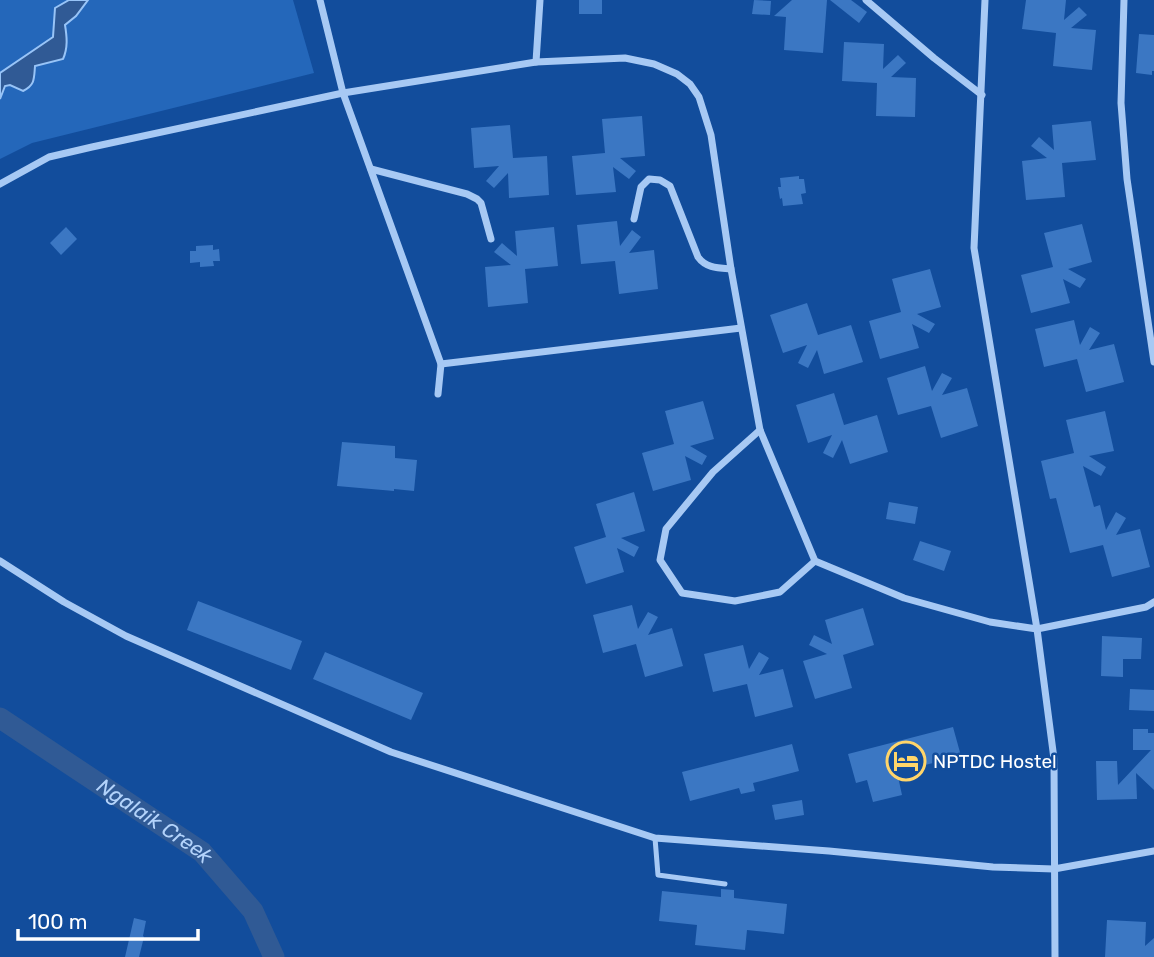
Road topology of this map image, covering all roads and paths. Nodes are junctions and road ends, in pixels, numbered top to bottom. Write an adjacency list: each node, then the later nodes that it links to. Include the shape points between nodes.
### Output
1 (320, 0): 7 (street)
2 (540, 0): 6 (street)
3 (866, 0): 8 (street)
4 (985, 0): 8 (street)
5 (1124, 0): 15 (street, via 1121,103)
6 (536, 62): 7 (street); 13 (street, via 625,58 654,64 690,84 711,135)
7 (343, 93): 9 (street); 10 (street, via 50,157)
8 (982, 95): 22 (street, via 974,248)
9 (372, 169): 12 (street, via 477,199); 16 (street)
10 (0, 184)
11 (634, 219): 13 (street, via 641,187 649,179 660,180 670,186 702,263)
12 (491, 239)
13 (730, 270): 14 (street)
14 (741, 328): 16 (street); 18 (street)
15 (1154, 362)
16 (441, 364): 17 (street)
17 (438, 394)
18 (760, 430): 20 (street); 20 (street, via 713,472 666,529 660,560 682,593 734,601 780,592)
19 (0, 561): 23 (street, via 125,636 391,752)
20 (815, 561): 22 (street, via 904,598 990,622)
21 (1154, 602): 22 (street)
22 (1037, 629): 25 (street, via 1054,759)
23 (654, 838): 25 (street); 26 (lane, via 658,874)
24 (1154, 851): 25 (street)
25 (1054, 869): 27 (street)
26 (725, 884)
27 (1055, 957)

